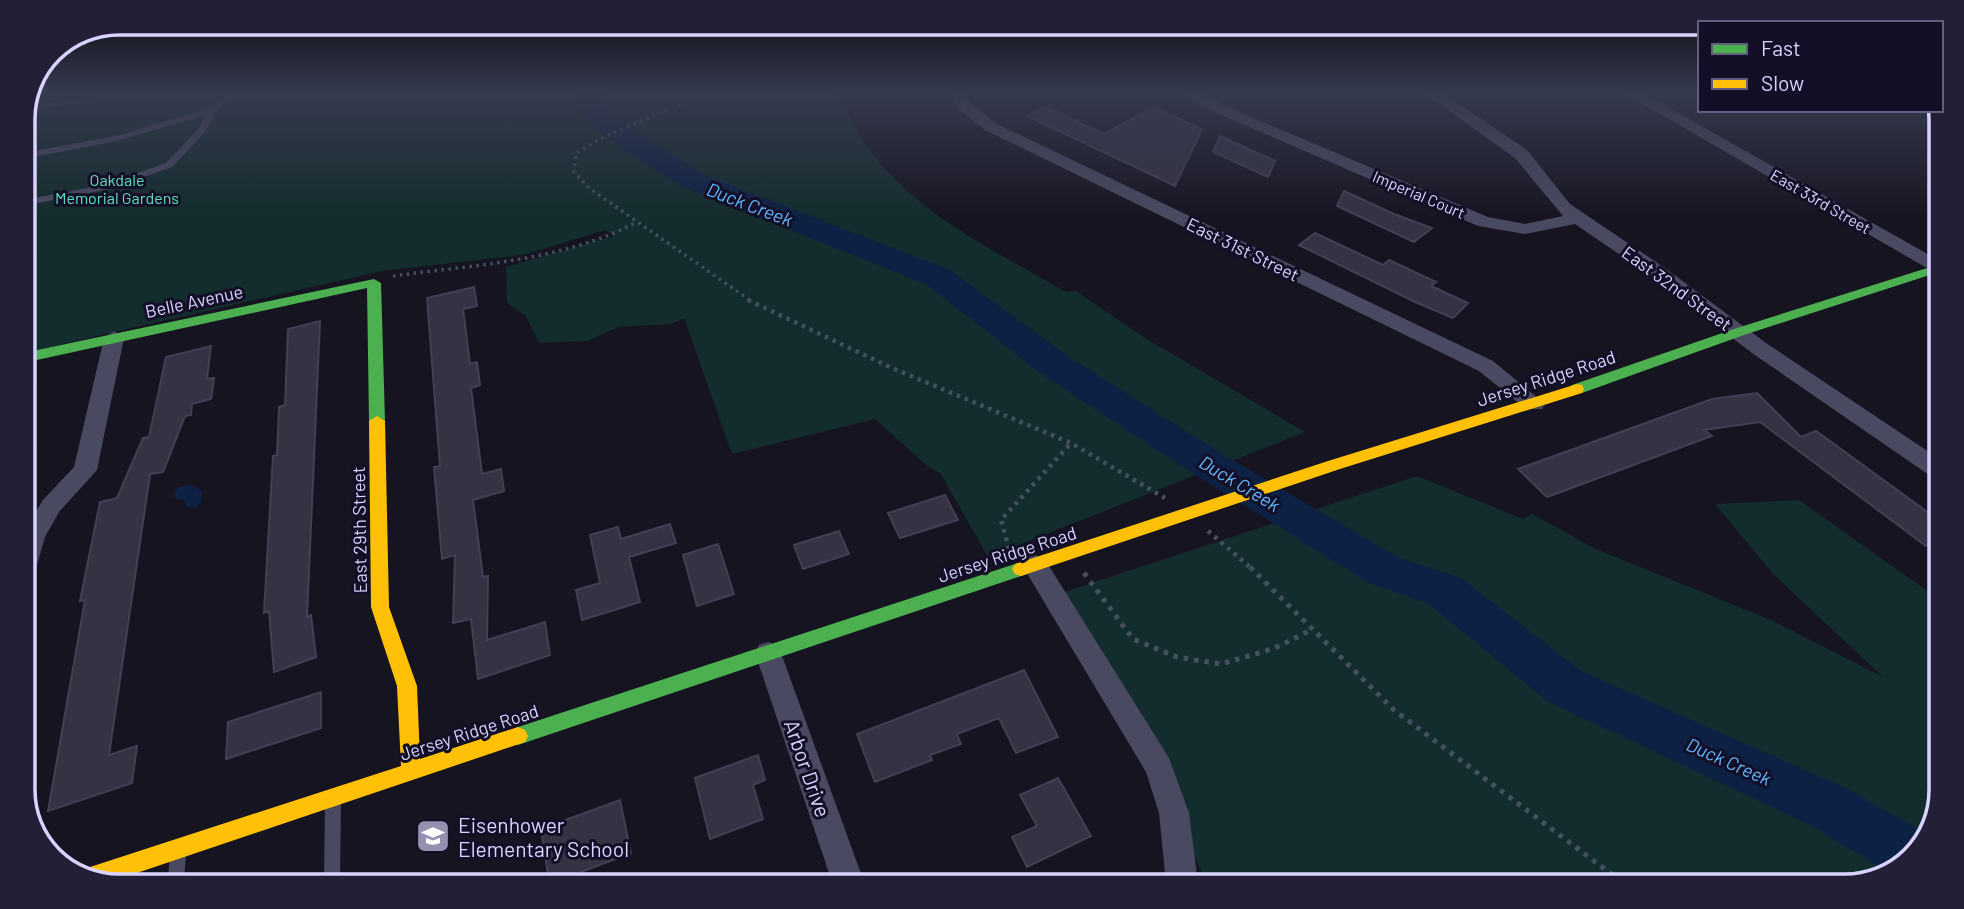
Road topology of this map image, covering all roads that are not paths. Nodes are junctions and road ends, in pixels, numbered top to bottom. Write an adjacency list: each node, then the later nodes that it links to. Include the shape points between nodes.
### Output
1 (129, 134): 7 (lane)
2 (198, 134): 8 (lane, via 169,164 106,187)
3 (1006, 134): 16 (street, East 31st Street, via 1486,366)
4 (1279, 134): 9 (street, Imperial Court, via 1484,222 1525,229)
5 (1493, 134): 9 (street, East 32nd Street, via 1521,154 1564,208)
6 (1704, 134): 10 (street, East 33rd Street)
7 (35, 154)
8 (35, 201)
9 (1578, 218): 13 (street, East 32nd Street)
10 (1929, 263)
11 (1929, 272): 13 (street, Jersey Ridge Road)
12 (374, 283): 14 (street, Belle Avenue); 21 (street, East 29th Street, via 380,607 385,631 404,672 410,705)
13 (1738, 332): 16 (street, Jersey Ridge Road); 17 (street, East 32nd Street)
14 (114, 338): 15 (street, Belle Avenue); 18 (street, via 85,470 51,506)
15 (35, 355)
16 (1534, 404): 19 (street, Jersey Ridge Road, via 1175,510)
17 (1929, 463)
18 (35, 533)
19 (1029, 567): 20 (street, Jersey Ridge Road); 28 (street, via 1159,768 1174,813)
20 (768, 653): 21 (street, Jersey Ridge Road); 27 (street, Arbor Drive)
21 (411, 772): 22 (street, Jersey Ridge Road)
22 (333, 798): 23 (street, Jersey Ridge Road); 26 (lane)
23 (179, 848): 24 (street, Jersey Ridge Road); 25 (lane)
24 (107, 873)
25 (176, 874)
26 (332, 874)
27 (845, 874)
28 (1181, 874)

